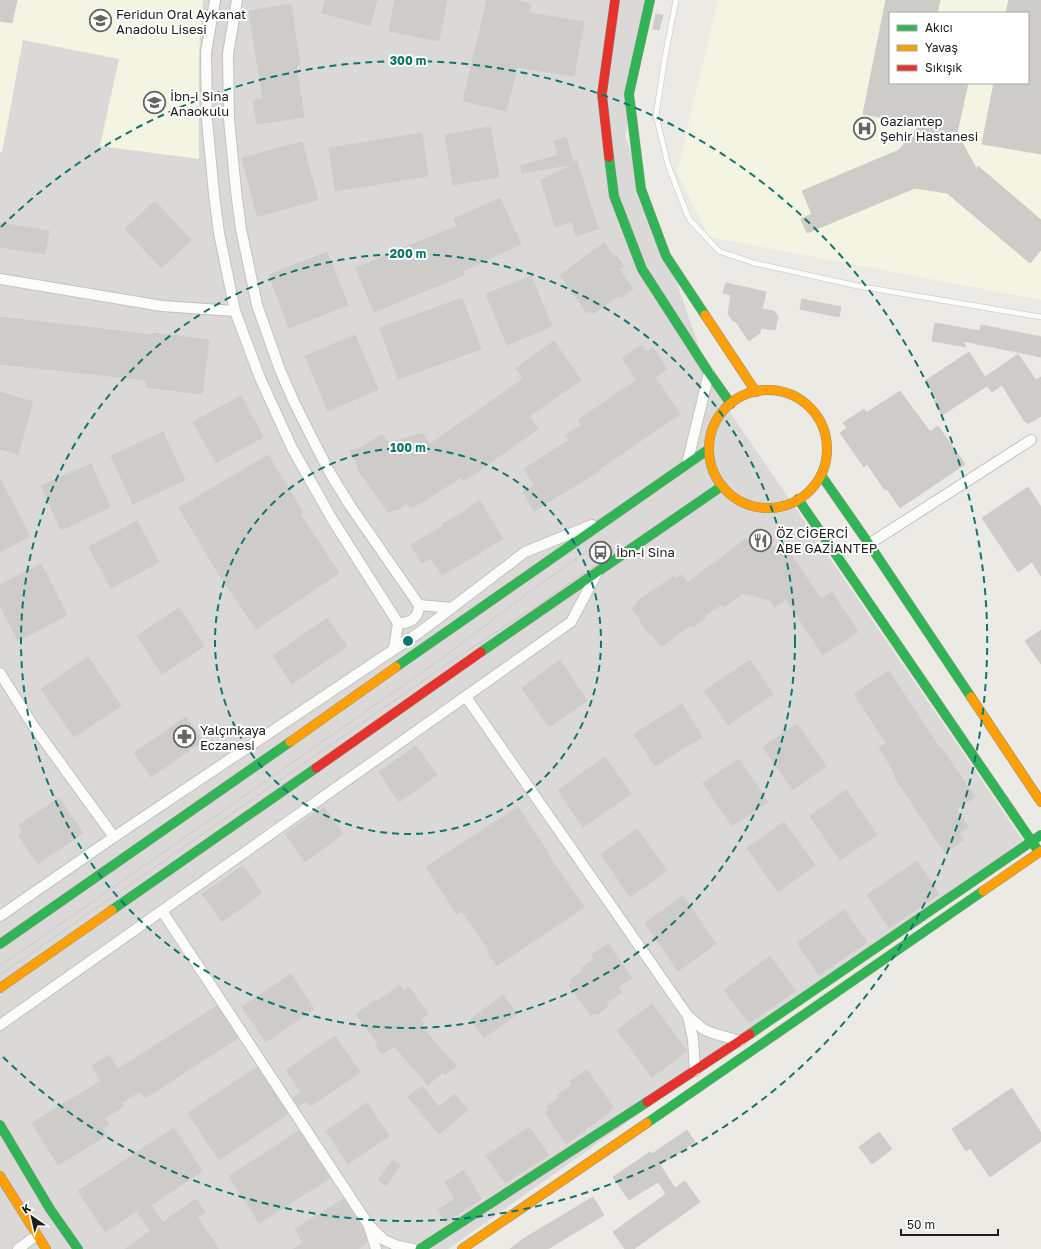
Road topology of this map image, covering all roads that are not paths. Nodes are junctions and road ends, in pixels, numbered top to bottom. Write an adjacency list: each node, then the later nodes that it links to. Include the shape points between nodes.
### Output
1 (215, 0): 7 (street, via 206,52 207,120 217,217)
2 (237, 0): 21 (street, via 228,54 229,119 241,229 257,305 292,396 326,466 350,507)
3 (615, 0): 9 (main road, via 602,94 614,196 642,269)
4 (650, 0): 10 (main road, via 629,94 640,189 666,256)
5 (676, 0): 8 (lane, via 664,56 656,114 668,165 687,214 719,251 754,263 858,286)
6 (0, 279): 7 (street, via 162,306)
7 (235, 311): 23 (street, via 260,378 292,448 332,519)
8 (1041, 317)
9 (709, 373): 11 (main road); 14 (street)
10 (756, 392): 11 (main road); 15 (main road, via 771,390 789,393 806,403 818,417 826,434 827,454)
11 (731, 404): 13 (main road, via 721,414 712,430)
12 (1031, 440): 19 (street)
13 (709, 449): 14 (main road); 16 (main road, via 712,464)
14 (687, 464): 18 (main road)
15 (821, 475): 17 (main road, via 811,490); 19 (main road)
16 (722, 486): 17 (main road, via 737,499 756,507 776,508); 20 (main road)
17 (798, 499): 30 (main road)
18 (614, 516): 22 (street, via 525,552); 34 (main road)
19 (869, 544): 27 (main road)
20 (598, 570): 26 (street, via 571,622); 35 (main road)
21 (419, 604): 22 (street); 23 (street, via 414,619)
22 (452, 608): 24 (street)
23 (398, 623): 24 (street)
24 (394, 649): 29 (street)
25 (0, 673): 29 (street, via 32,724)
26 (466, 697): 32 (street); 36 (street)
27 (1041, 802)
28 (1041, 835): 30 (main road)
29 (114, 837): 33 (street)
30 (1032, 842): 31 (main road); 38 (main road)
31 (1040, 853): 50 (main road)
32 (162, 910): 37 (street); 42 (street)
33 (0, 916)
34 (0, 944)
35 (0, 988)
36 (688, 1016): 38 (street, via 712,1033); 39 (street, via 693,1039)
37 (0, 1025)
38 (740, 1041): 39 (main road)
39 (695, 1071): 49 (main road)
40 (0, 1125): 46 (main road, via 50,1209)
41 (0, 1176): 43 (main road)
42 (368, 1224): 47 (street); 48 (street, via 384,1240)
43 (37, 1235): 44 (street); 45 (main road)
44 (18, 1249)
45 (46, 1249)
46 (78, 1249)
47 (376, 1249)
48 (413, 1249)
49 (420, 1249)
50 (462, 1249)

